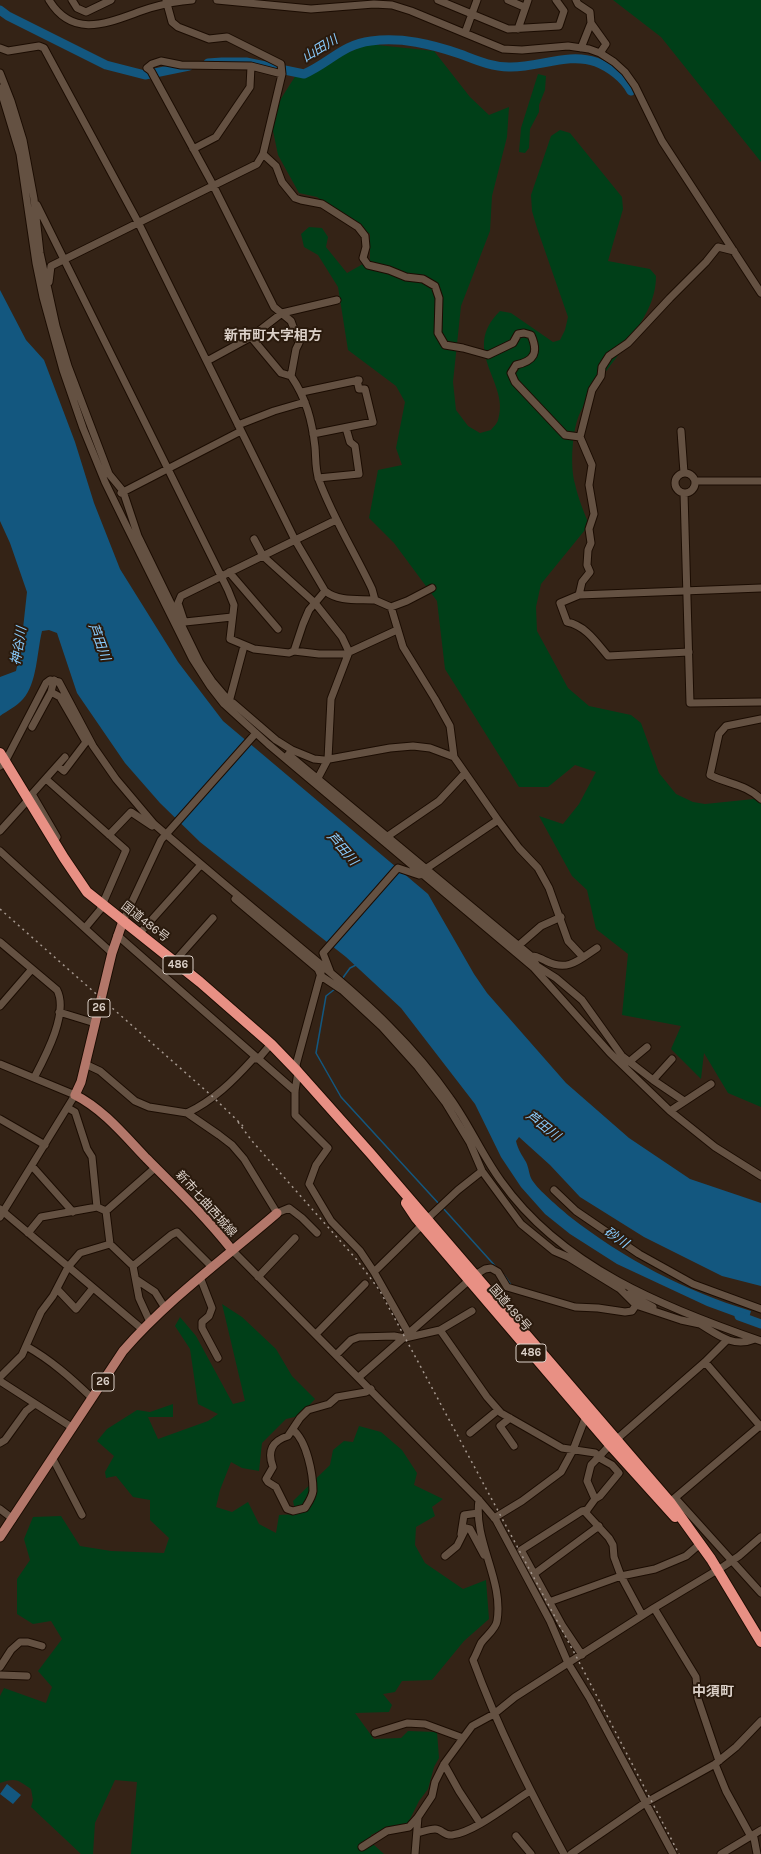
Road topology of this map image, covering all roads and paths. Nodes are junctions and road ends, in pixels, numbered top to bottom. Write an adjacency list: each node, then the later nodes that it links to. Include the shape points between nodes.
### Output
1 (49, 0): 11 (street, via 65,17 92,25 115,22)
2 (72, 0): 3 (street, via 77,8 86,12)
3 (111, 0)
4 (192, 0): 11 (street)
5 (217, 0): 16 (street, via 311,9 374,4 392,6)
6 (438, 0): 13 (street)
7 (477, 0): 13 (street)
8 (508, 0): 12 (street)
9 (556, 0): 15 (street, via 564,10 559,26)
10 (576, 0): 14 (street, via 590,12)
11 (166, 2): 22 (street, via 172,22 178,27 209,39 227,37 280,64)
12 (526, 3): 15 (street)
13 (473, 14): 15 (street, via 508,29); 16 (street)
14 (591, 24): 18 (street); 19 (street, via 606,44)
15 (518, 29)
16 (465, 33): 18 (street, via 503,49 568,46)
17 (0, 48): 28 (street, via 8,51 39,46 44,48)
18 (581, 48): 19 (street)
19 (600, 53): 29 (street, via 625,72 635,86 662,141)
20 (251, 66): 22 (street); 24 (street, via 250,87 216,137); 24 (street, via 181,65 161,61 148,68)
21 (0, 73): 27 (street, via 23,140)
22 (282, 74): 25 (street)
23 (0, 88): 52 (street, via 20,154 36,263 52,332 83,428)
24 (193, 149): 26 (street)
25 (263, 154): 26 (street, via 257,164); 46 (street, via 276,166 282,182 294,198 322,204 358,227 365,236 363,258 368,265 406,277 423,279 435,286 439,298 438,333 446,346 488,355 513,343 518,334 532,335 535,344 534,356 528,362 516,365 512,373 515,382 565,435)
26 (213, 185): 28 (street); 36 (street, via 274,307)
27 (34, 199): 32 (street); 33 (street)
28 (138, 222): 32 (street); 38 (street)
29 (726, 239): 30 (street); 31 (street)
30 (718, 247): 31 (street); 46 (street, via 628,343 609,356 592,390)
31 (734, 252): 34 (street)
32 (64, 259): 33 (street, via 51,266 49,282); 47 (street)
33 (46, 283): 53 (street, via 56,326 80,400 109,474)
34 (761, 293)
35 (337, 300): 36 (street)
36 (282, 313): 37 (street); 39 (street, via 291,320 299,343)
37 (251, 337): 38 (street); 39 (street, via 281,373)
38 (207, 361): 42 (street)
39 (291, 376): 40 (street)
40 (302, 392): 41 (street); 43 (street, via 358,380 359,389 365,389 373,422)
41 (305, 402): 42 (street, via 274,411); 45 (street)
42 (240, 428): 47 (street); 58 (street)
43 (346, 428): 45 (street); 49 (street, via 350,442 355,446 359,474)
44 (681, 431): 48 (street)
45 (313, 434): 49 (street)
46 (580, 437): 66 (street, via 592,465 589,485 594,514 589,529 591,543 587,565 590,572 582,582)
47 (168, 468): 53 (street); 61 (street)
48 (684, 473): 50 (street, via 690,474); 54 (street, via 675,481 676,488)
49 (318, 478): 56 (street)
50 (695, 481): 51 (street); 54 (street, via 693,490)
51 (761, 481)
52 (106, 482): 53 (street, via 111,481); 55 (street)
53 (122, 492): 55 (street); 74 (street, via 138,536)
54 (684, 493): 65 (street)
55 (123, 517): 85 (street, via 199,669 224,704)
56 (336, 520): 58 (street); 67 (street, via 369,582)
57 (254, 539): 59 (street)
58 (295, 540): 59 (street); 64 (street)
59 (264, 556): 60 (street); 68 (street)
60 (229, 572): 61 (street); 72 (street)
61 (221, 577): 70 (street, via 234,605); 71 (street, via 181,596 178,603)
62 (432, 588): 69 (street)
63 (761, 588): 65 (street)
64 (325, 590): 67 (street, via 343,600); 68 (street)
65 (688, 590): 66 (street); 78 (street)
66 (579, 595): 78 (street, via 560,603 567,622 576,624 591,635 608,656)
67 (375, 600): 69 (street)
68 (315, 603): 76 (street, via 303,624); 77 (street, via 342,637)
69 (391, 607): 73 (street)
70 (232, 616): 71 (street); 75 (street, via 230,639)
71 (184, 622): 74 (street)
72 (278, 629)
73 (397, 630): 77 (street); 88 (street, via 403,647 450,726)
74 (190, 641): 81 (street, via 200,663)
75 (244, 646): 76 (street, via 290,653); 81 (street)
76 (294, 651): 77 (street, via 319,654)
77 (349, 652): 89 (street, via 330,699)
78 (689, 652): 82 (street, via 690,703)
79 (54, 680): 80 (street); 90 (street, via 46,683); 99 (street, via 59,682 93,746 116,779)
80 (51, 692): 84 (street); 91 (street, via 60,697 86,742 64,771)
81 (229, 701): 85 (street); 86 (street)
82 (761, 702)
83 (761, 719): 95 (street, via 726,726 722,730 710,775 740,785)
84 (32, 727)
85 (256, 733): 86 (street); 99 (street); 105 (street)
86 (290, 752): 89 (street, via 314,759); 93 (street)
87 (65, 757): 91 (street)
88 (454, 757): 89 (street, via 430,748 413,746); 92 (street)
89 (328, 759): 93 (street)
90 (2, 760): 96 (highway, 国道486号 / 486)
91 (58, 766): 94 (street)
92 (465, 773): 97 (street); 101 (street, via 439,801)
93 (318, 778): 101 (street)
94 (46, 779): 100 (street); 102 (street, via 32,794 57,837)
95 (761, 799)
96 (28, 800): 98 (street); 102 (highway, 国道486号 / 486)
97 (498, 820): 105 (street); 107 (street, via 538,868)
98 (0, 831)
99 (163, 832): 100 (street, via 131,812); 104 (street); 109 (street); 120 (street)
100 (109, 835): 106 (street, via 126,850)
101 (388, 836): 105 (street, via 410,854)
102 (53, 841): 106 (highway, 国道486号 / 486, via 83,886)
103 (0, 851): 110 (street)
104 (198, 868): 111 (street); 124 (street, via 318,969)
105 (425, 871): 114 (street); 121 (street); 123 (street, via 419,875 398,868 396,870 323,952)
106 (102, 905): 109 (highway, 国道486号 / 486); 110 (street)
107 (561, 917): 114 (street, via 541,926); 118 (street, via 568,941)
108 (213, 918): 119 (street)
109 (123, 921): 111 (highway, 国道486号 / 486); 112 (main road, 26)
110 (85, 928): 116 (street)
111 (139, 934): 119 (highway, 国道486号 / 486)
112 (117, 935): 116 (main road, 26); 131 (street)
113 (0, 942): 122 (street)
114 (518, 946): 117 (street)
115 (597, 948): 118 (street)
116 (112, 953): 128 (main road, 26)
117 (531, 956): 118 (street, via 565,966); 121 (street)
118 (583, 957)
119 (174, 962): 129 (highway, 国道486号 / 486)
120 (318, 962): 123 (street); 124 (street)
121 (535, 967): 133 (street, via 556,978 582,1000); 144 (street, via 610,1053)
122 (32, 969): 126 (street); 127 (street, via 57,990 60,997)
123 (331, 973): 125 (street)
124 (321, 976): 125 (street, via 338,982); 136 (street, via 296,1065); 150 (street, via 348,995 382,1027 418,1067 445,1102 470,1143)
125 (339, 980): 181 (street, via 388,1025 439,1082 501,1181 532,1217 567,1249 619,1282)
126 (0, 1006)
127 (59, 1012): 128 (street); 137 (street, via 47,1053)
128 (95, 1023): 135 (main road, 26)
129 (271, 1044): 131 (street); 136 (highway, 国道486号 / 486)
130 (647, 1047): 133 (street)
131 (257, 1059): 140 (street); 145 (street, via 253,1059 226,1088 205,1105)
132 (672, 1059): 138 (street)
133 (629, 1062): 138 (street)
134 (0, 1064): 137 (street)
135 (85, 1064): 141 (main road, 26); 145 (street, via 100,1072 135,1101 149,1107)
136 (298, 1072): 140 (street); 158 (highway, 国道486号 / 486, via 371,1154)
137 (34, 1078): 141 (street)
138 (653, 1080): 142 (street)
139 (712, 1084): 142 (street)
140 (295, 1091): 167 (street, via 295,1115 328,1148 316,1165 309,1184 331,1221 360,1251)
141 (75, 1095): 143 (street); 149 (main road, 新市七曲西城線, via 94,1107)
142 (684, 1101): 144 (street)
143 (68, 1108): 147 (street); 153 (street, via 75,1112 92,1157)
144 (670, 1111): 151 (street, via 715,1147)
145 (187, 1113): 157 (street, via 232,1145 244,1159)
146 (0, 1119): 147 (street)
147 (45, 1145): 148 (street)
148 (32, 1166): 155 (street); 156 (street)
149 (156, 1167): 154 (street); 163 (main road, 新市七曲西城線)
150 (482, 1171): 158 (street); 175 (street, via 521,1224 554,1251)
151 (761, 1176)
152 (554, 1190): 178 (street, via 576,1211 639,1254 693,1284)
153 (97, 1207): 154 (street); 155 (street)
154 (106, 1211): 162 (street)
155 (73, 1212): 159 (street, via 41,1217)
156 (1, 1213): 159 (street)
157 (277, 1213): 160 (street, via 289,1208); 163 (main road)
158 (424, 1222): 167 (street); 170 (highway, 国道486号 / 486)
159 (28, 1233): 165 (street)
160 (317, 1233)
161 (295, 1238): 169 (street)
162 (110, 1244): 164 (street); 165 (street, via 80,1253)
163 (232, 1250): 166 (main road, 新市七曲西城線 / 26); 169 (street)
164 (133, 1266): 166 (street, via 164,1239 177,1232); 171 (street)
165 (68, 1267): 173 (street); 174 (street)
166 (212, 1267): 168 (main road, 新市七曲西城線 / 26)
167 (374, 1272): 186 (street)
168 (200, 1277): 177 (main road, 新市七曲西城線 / 26); 191 (street, via 212,1308 209,1316 202,1322 202,1328)
169 (258, 1278): 185 (street)
170 (472, 1278): 176 (street, via 491,1268 498,1272 507,1287 575,1307 626,1312 632,1311); 186 (street); 200 (highway, 国道486号 / 486); 206 (highway, 国道486号 / 486)
171 (137, 1280): 177 (street, via 155,1292); 182 (street, via 139,1298)
172 (365, 1284): 185 (street)
173 (93, 1288): 174 (street, via 76,1309); 183 (street)
174 (57, 1289): 189 (street, via 42,1312)
175 (620, 1289): 176 (street); 180 (street)
176 (636, 1305): 180 (street)
177 (165, 1308): 182 (main road, 新市七曲西城線 / 26)
178 (761, 1309)
179 (472, 1311): 184 (street)
180 (680, 1320): 181 (street)
181 (700, 1321): 187 (street); 188 (street)
182 (150, 1322): 183 (main road, 新市七曲西城線 / 26)
183 (142, 1329): 197 (main road, 新市七曲西城線 / 26, via 123,1351)
184 (440, 1330): 186 (street); 199 (street)
185 (316, 1334): 190 (street)
186 (407, 1336): 190 (street, via 359,1337 351,1340); 194 (street)
187 (726, 1340): 188 (street); 192 (street)
188 (758, 1340)
189 (26, 1346): 193 (street, via 22,1355); 197 (street, via 44,1356)
190 (336, 1354): 194 (street)
191 (218, 1358)
192 (705, 1362): 202 (street); 206 (street)
193 (0, 1377)
194 (359, 1377): 196 (street)
195 (0, 1381): 198 (street)
196 (371, 1389): 204 (street, via 337,1398 329,1404 308,1410); 213 (street)
197 (92, 1398): 203 (main road, 新市七曲西城線 / 26)
198 (34, 1404): 203 (street); 207 (street, via 26,1410 5,1440)
199 (498, 1410): 201 (street); 205 (street)
200 (586, 1416): 206 (highway, 国道486号 / 486); 209 (street)
201 (510, 1418): 208 (street, via 500,1426); 209 (street, via 562,1448)
202 (761, 1426): 214 (street)
203 (72, 1428): 211 (main road, 新市七曲西城線 / 26)
204 (293, 1430): 204 (street, via 274,1444 270,1451 273,1467 266,1479 276,1487 287,1509 293,1511 305,1508 313,1491 308,1452)
205 (470, 1433)
206 (614, 1442): 210 (street); 214 (highway, 国道486号 / 486)
207 (0, 1443)
208 (514, 1446)
209 (573, 1450): 210 (street, via 595,1453); 219 (street, via 561,1472)
210 (599, 1457): 212 (street, via 588,1471 587,1481); 212 (street, via 612,1464 619,1473)
211 (53, 1459): 218 (street); 220 (main road, 新市七曲西城線 / 26)
212 (595, 1499): 216 (street)
213 (479, 1500): 217 (street); 219 (street)
214 (668, 1504): 225 (highway, 国道486号 / 486); 227 (street, via 678,1501)
215 (0, 1509): 220 (street)
216 (587, 1510): 221 (street, via 586,1513); 230 (street, via 521,1550)
217 (478, 1513): 222 (street, via 464,1515 460,1533); 228 (street)
218 (82, 1515)
219 (494, 1518): 239 (street, via 550,1621)
220 (13, 1519): 224 (main road, 新市七曲西城線 / 26)
221 (599, 1526): 230 (street); 231 (street, via 613,1545 614,1557)
222 (462, 1536): 226 (street); 228 (street, via 466,1528 470,1529)
223 (761, 1536): 227 (street)
224 (0, 1537)
225 (701, 1543): 229 (highway, 国道486号 / 486); 231 (street, via 686,1556 655,1569)
226 (445, 1556)
227 (733, 1560): 229 (street); 232 (street)
228 (488, 1562): 243 (street, via 497,1594 497,1623 473,1660)
229 (718, 1570): 234 (street); 236 (highway, 国道486号 / 486)
230 (534, 1574): 233 (street)
231 (621, 1576): 233 (street); 235 (street)
232 (761, 1593)
233 (549, 1602): 238 (street)
234 (654, 1608): 235 (street); 247 (street, via 696,1677 698,1699)
235 (642, 1616): 238 (street)
236 (761, 1641)
237 (42, 1646): 240 (street, via 20,1642 10,1650)
238 (582, 1655): 239 (street)
239 (568, 1663): 243 (street, via 515,1697); 250 (street)
240 (0, 1667)
241 (0, 1675): 242 (street)
242 (26, 1676)
243 (494, 1714): 246 (street, via 472,1726); 249 (street)
244 (761, 1721): 247 (street)
245 (375, 1733): 246 (street, via 407,1723 425,1724)
246 (463, 1738): 248 (street)
247 (717, 1762): 250 (street); 256 (street, via 726,1790)
248 (444, 1764): 251 (street, via 435,1782 432,1796); 252 (street, via 458,1791)
249 (530, 1791): 252 (street); 260 (street)
250 (645, 1802): 261 (street); 262 (street)
251 (418, 1818): 254 (street); 257 (street, via 409,1827 387,1831)
252 (480, 1823): 254 (street, via 466,1831 451,1835 435,1829)
253 (761, 1830): 256 (street)
254 (417, 1833): 258 (street)
255 (516, 1836): 259 (street)
256 (752, 1836): 263 (street); 264 (street)
257 (362, 1848)
258 (415, 1854)
259 (531, 1854)
260 (564, 1854)
261 (570, 1854)
262 (673, 1854)
263 (721, 1854)
264 (756, 1854)

